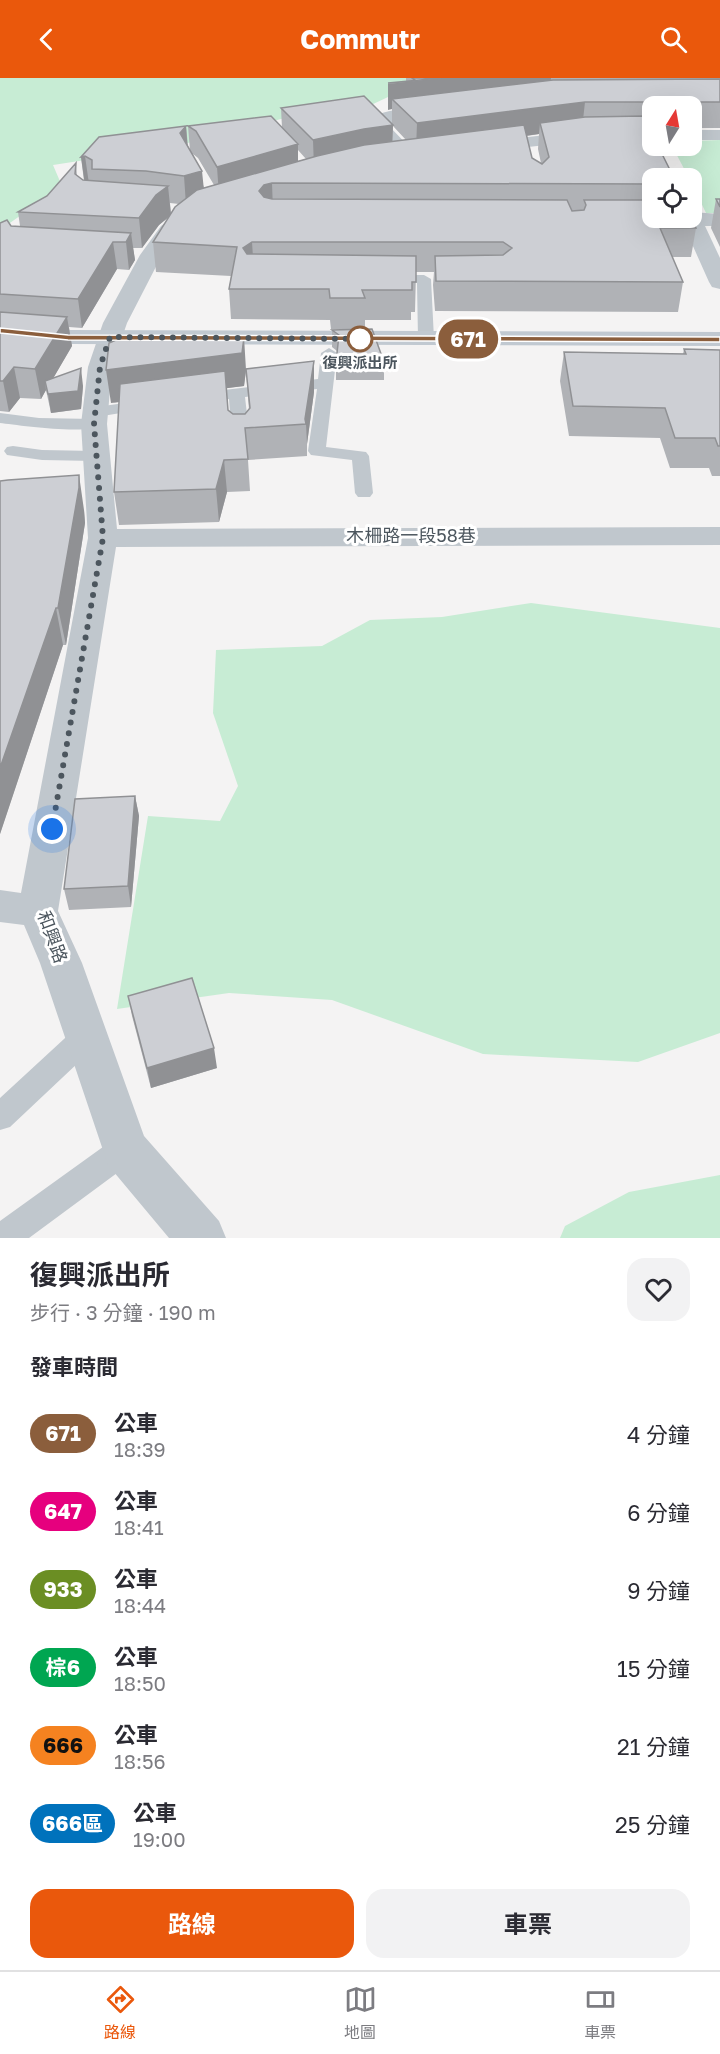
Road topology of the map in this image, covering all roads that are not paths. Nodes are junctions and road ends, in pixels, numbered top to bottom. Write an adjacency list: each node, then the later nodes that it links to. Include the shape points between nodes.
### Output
1 (458, 109): 7 (street, via 375,122)
2 (702, 135): 3 (street)
3 (720, 135)
4 (642, 141): 5 (street, via 582,136 529,147)
5 (469, 149)
6 (434, 154): 7 (street)
7 (410, 157): 8 (street)
8 (387, 161)
9 (169, 208): 10 (lane)
10 (196, 211): 21 (street, 和興路, via 168,230 145,255)
11 (702, 219): 14 (street)
12 (632, 220): 13 (street)
13 (642, 220)
14 (720, 220)
15 (696, 228): 17 (street)
16 (379, 279): 19 (lane, via 429,279)
17 (720, 282)
18 (0, 331): 21 (main road)
19 (426, 339): 20 (main road); 21 (main road)
20 (720, 339)
21 (108, 345): 22 (main road, via 59,352); 23 (main road); 30 (street, 和興路, via 100,367)
22 (0, 347)
23 (329, 353): 24 (main road); 25 (lane)
24 (720, 354)
25 (326, 382): 26 (lane); 31 (lane, via 317,451 360,456)
26 (236, 393): 28 (lane); 30 (lane, via 171,401)
27 (0, 418): 30 (lane, via 39,423)
28 (241, 440)
29 (13, 451): 30 (lane)
30 (92, 453): 33 (street, 和興路)
31 (364, 493)
32 (720, 536): 33 (street, 木柵路一段58巷)
33 (103, 538): 34 (street, 和興路)
34 (19, 909): 35 (street, 和興路, via 61,963)
35 (87, 1036): 36 (lane); 37 (street, 和興路)
36 (0, 1117)
37 (125, 1149): 38 (lane); 39 (street, 和興路)
38 (3, 1238)
39 (201, 1238)

